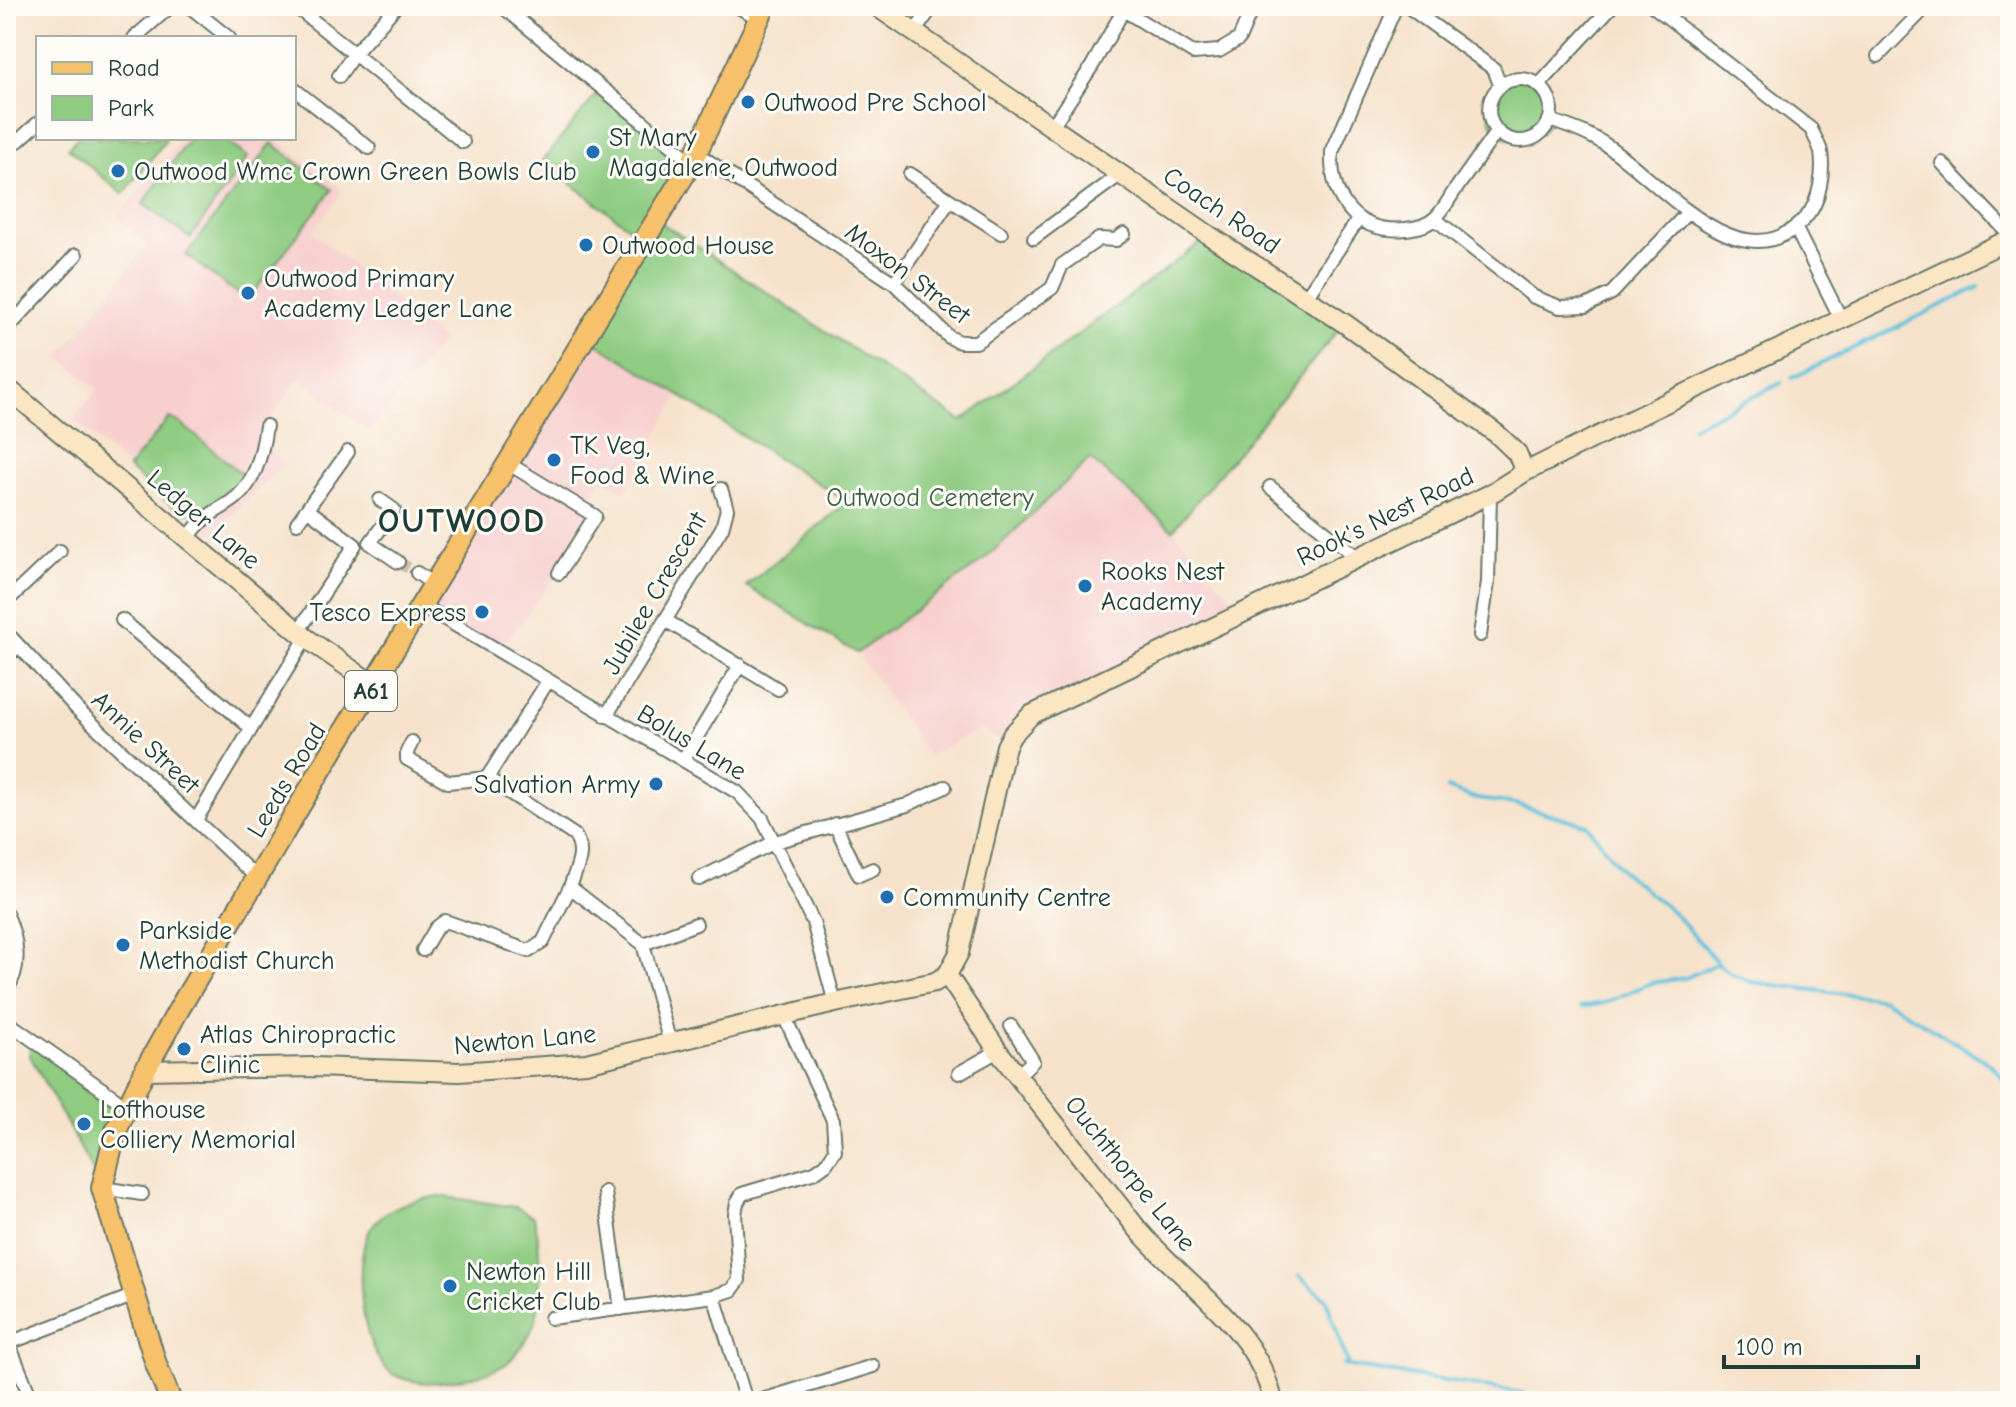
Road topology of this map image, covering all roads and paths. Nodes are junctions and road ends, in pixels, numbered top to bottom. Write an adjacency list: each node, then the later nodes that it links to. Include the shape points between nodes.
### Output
1 (171, 6): 18 (street)
2 (189, 6): 19 (street)
3 (295, 6): 20 (street)
4 (396, 6): 20 (street)
5 (502, 6): 33 (street, Moxon Street)
6 (736, 6): 16 (street)
7 (876, 6): 17 (street, Coach Road)
8 (933, 6): 17 (street)
9 (1253, 6): 15 (street, via 1239,39 1219,51 1193,53)
10 (1396, 6): 40 (street, via 1332,152 1341,199)
11 (1407, 6): 23 (street, via 1494,69)
12 (1612, 6): 24 (street)
13 (1653, 6): 41 (street, via 1811,129 1821,152 1821,181 1814,208)
14 (1927, 6): 21 (street)
15 (1120, 8): 28 (street, via 1092,66)
16 (762, 12): 33 (main road, Leeds Road / A61)
17 (915, 31): 28 (street, Coach Road)
18 (136, 36)
19 (226, 36)
20 (354, 54): 22 (street); 30 (street)
21 (1878, 56)
22 (339, 76)
23 (1500, 85): 24 (street, via 1520,79); 29 (street, via 1489,105)
24 (1539, 85): 26 (street, via 1550,101)
25 (296, 91): 32 (street)
26 (1549, 120): 29 (street, via 1527,140); 38 (street, via 1608,146)
27 (36, 125): 31 (street)
28 (1053, 125): 36 (street, Coach Road)
29 (1497, 131): 39 (street)
30 (463, 142)
31 (6, 145)
32 (369, 148)
33 (694, 158): 47 (street, Moxon Street); 54 (main road, Leeds Road / A61)
34 (1942, 163): 44 (street)
35 (910, 174): 37 (street)
36 (1121, 174): 45 (street); 48 (street, Coach Road)
37 (950, 200): 42 (street); 47 (street)
38 (1688, 212): 39 (street, via 1612,293 1573,307 1534,297); 41 (street, via 1736,239 1771,239)
39 (1435, 219): 40 (street, via 1395,230)
40 (1358, 220): 48 (street)
41 (1796, 229): 49 (street)
42 (1001, 233)
43 (1124, 234): 47 (street, Moxon Street, via 1116,240 1099,239 1062,265 1052,288 976,342 949,337)
44 (2010, 237): 49 (street, Rook's Nest Road)
45 (1034, 238)
46 (76, 255): 50 (street)
47 (894, 283)
48 (1306, 297): 55 (street, Coach Road, via 1497,434 1517,453)
49 (1841, 319): 55 (street, Rook's Nest Road)
50 (6, 330)
51 (6, 387): 62 (street, Ledger Lane)
52 (266, 426): 62 (street, via 261,458 241,493 203,517)
53 (348, 452): 60 (street)
54 (509, 464): 67 (street, via 595,516); 68 (main road, Leeds Road / A61)
55 (1525, 472): 58 (street, Rook's Nest Road)
56 (1270, 487): 64 (street)
57 (721, 489): 72 (street, Jubilee Crescent, via 727,509 722,528)
58 (1490, 494): 64 (street, Rook's Nest Road); 75 (street, via 1488,582)
59 (380, 500): 65 (street, via 394,510 370,543)
60 (307, 509): 61 (street); 74 (street, via 355,545)
61 (297, 523)
62 (187, 539): 74 (street, Ledger Lane)
63 (60, 551): 69 (street)
64 (1358, 558): 99 (street, Rook's Nest Road, via 1046,706 1020,726 1002,757 959,953)
65 (398, 562)
66 (417, 573): 68 (street)
67 (559, 573)
68 (436, 586): 70 (main road, Leeds Road / A61)
69 (6, 602)
70 (423, 606): 79 (street, Bolus Lane); 80 (main road, Leeds Road / A61)
71 (122, 620): 83 (street)
72 (665, 620): 78 (street); 82 (street, Jubilee Crescent)
73 (6, 632): 76 (street, Annie Street)
74 (302, 635): 80 (street, Ledger Lane); 83 (street)
75 (1480, 635)
76 (19, 646): 77 (street); 88 (street, Annie Street, via 78,710)
77 (6, 657)
78 (740, 665): 81 (street); 85 (street)
79 (548, 681): 82 (street, Bolus Lane); 86 (street)
80 (374, 685): 92 (main road, Leeds Road / A61)
81 (778, 689)
82 (606, 716): 85 (street, Bolus Lane)
83 (251, 728): 88 (street)
84 (412, 742): 86 (street, via 407,759 448,782)
85 (683, 760): 90 (street, Bolus Lane, via 737,792 762,818)
86 (487, 778): 94 (street, via 581,844)
87 (945, 787): 89 (street, via 907,805)
88 (196, 820): 92 (street, Annie Street)
89 (835, 824): 90 (street); 91 (street, via 859,875)
90 (775, 842): 93 (street); 101 (street, Bolus Lane, via 813,922)
91 (873, 869)
92 (258, 879): 107 (main road, Leeds Road / A61)
93 (699, 879)
94 (570, 887): 97 (street); 98 (street, via 543,942 529,951 445,921)
95 (6, 913): 100 (street, via 17,955)
96 (696, 924): 97 (street)
97 (643, 944): 105 (street)
98 (423, 950)
99 (947, 975): 101 (street, Newton Lane, via 923,986); 106 (street, Ouchthorpe Lane)
100 (6, 990)
101 (835, 1003): 102 (street, Newton Lane)
102 (784, 1016): 105 (street, Newton Lane); 115 (street, via 833,1120 835,1151 815,1172 742,1194 735,1214 739,1280 732,1290)
103 (6, 1021): 110 (street)
104 (1011, 1026): 109 (street, via 1033,1061)
105 (670, 1043): 107 (street, Newton Lane, via 586,1063 459,1072 314,1067)
106 (998, 1051): 108 (street); 109 (street, Ouchthorpe Lane)
107 (145, 1070): 110 (main road, Leeds Road / A61)
108 (959, 1073)
109 (1018, 1075): 124 (street, Ouchthorpe Lane, via 1155,1250 1235,1327 1262,1367)
110 (126, 1106): 111 (main road, Leeds Road / A61, via 111,1143)
111 (102, 1188): 113 (street); 114 (main road, Leeds Road / A61)
112 (605, 1192): 116 (street)
113 (142, 1194)
114 (135, 1295): 118 (street); 121 (main road, Leeds Road / A61)
115 (714, 1296): 116 (street); 122 (street)
116 (621, 1309): 117 (street)
117 (551, 1318)
118 (8, 1340): 120 (street)
119 (873, 1366): 123 (street)
120 (32, 1401)
121 (171, 1401)
122 (746, 1401)
123 (759, 1401)
124 (1273, 1401)

